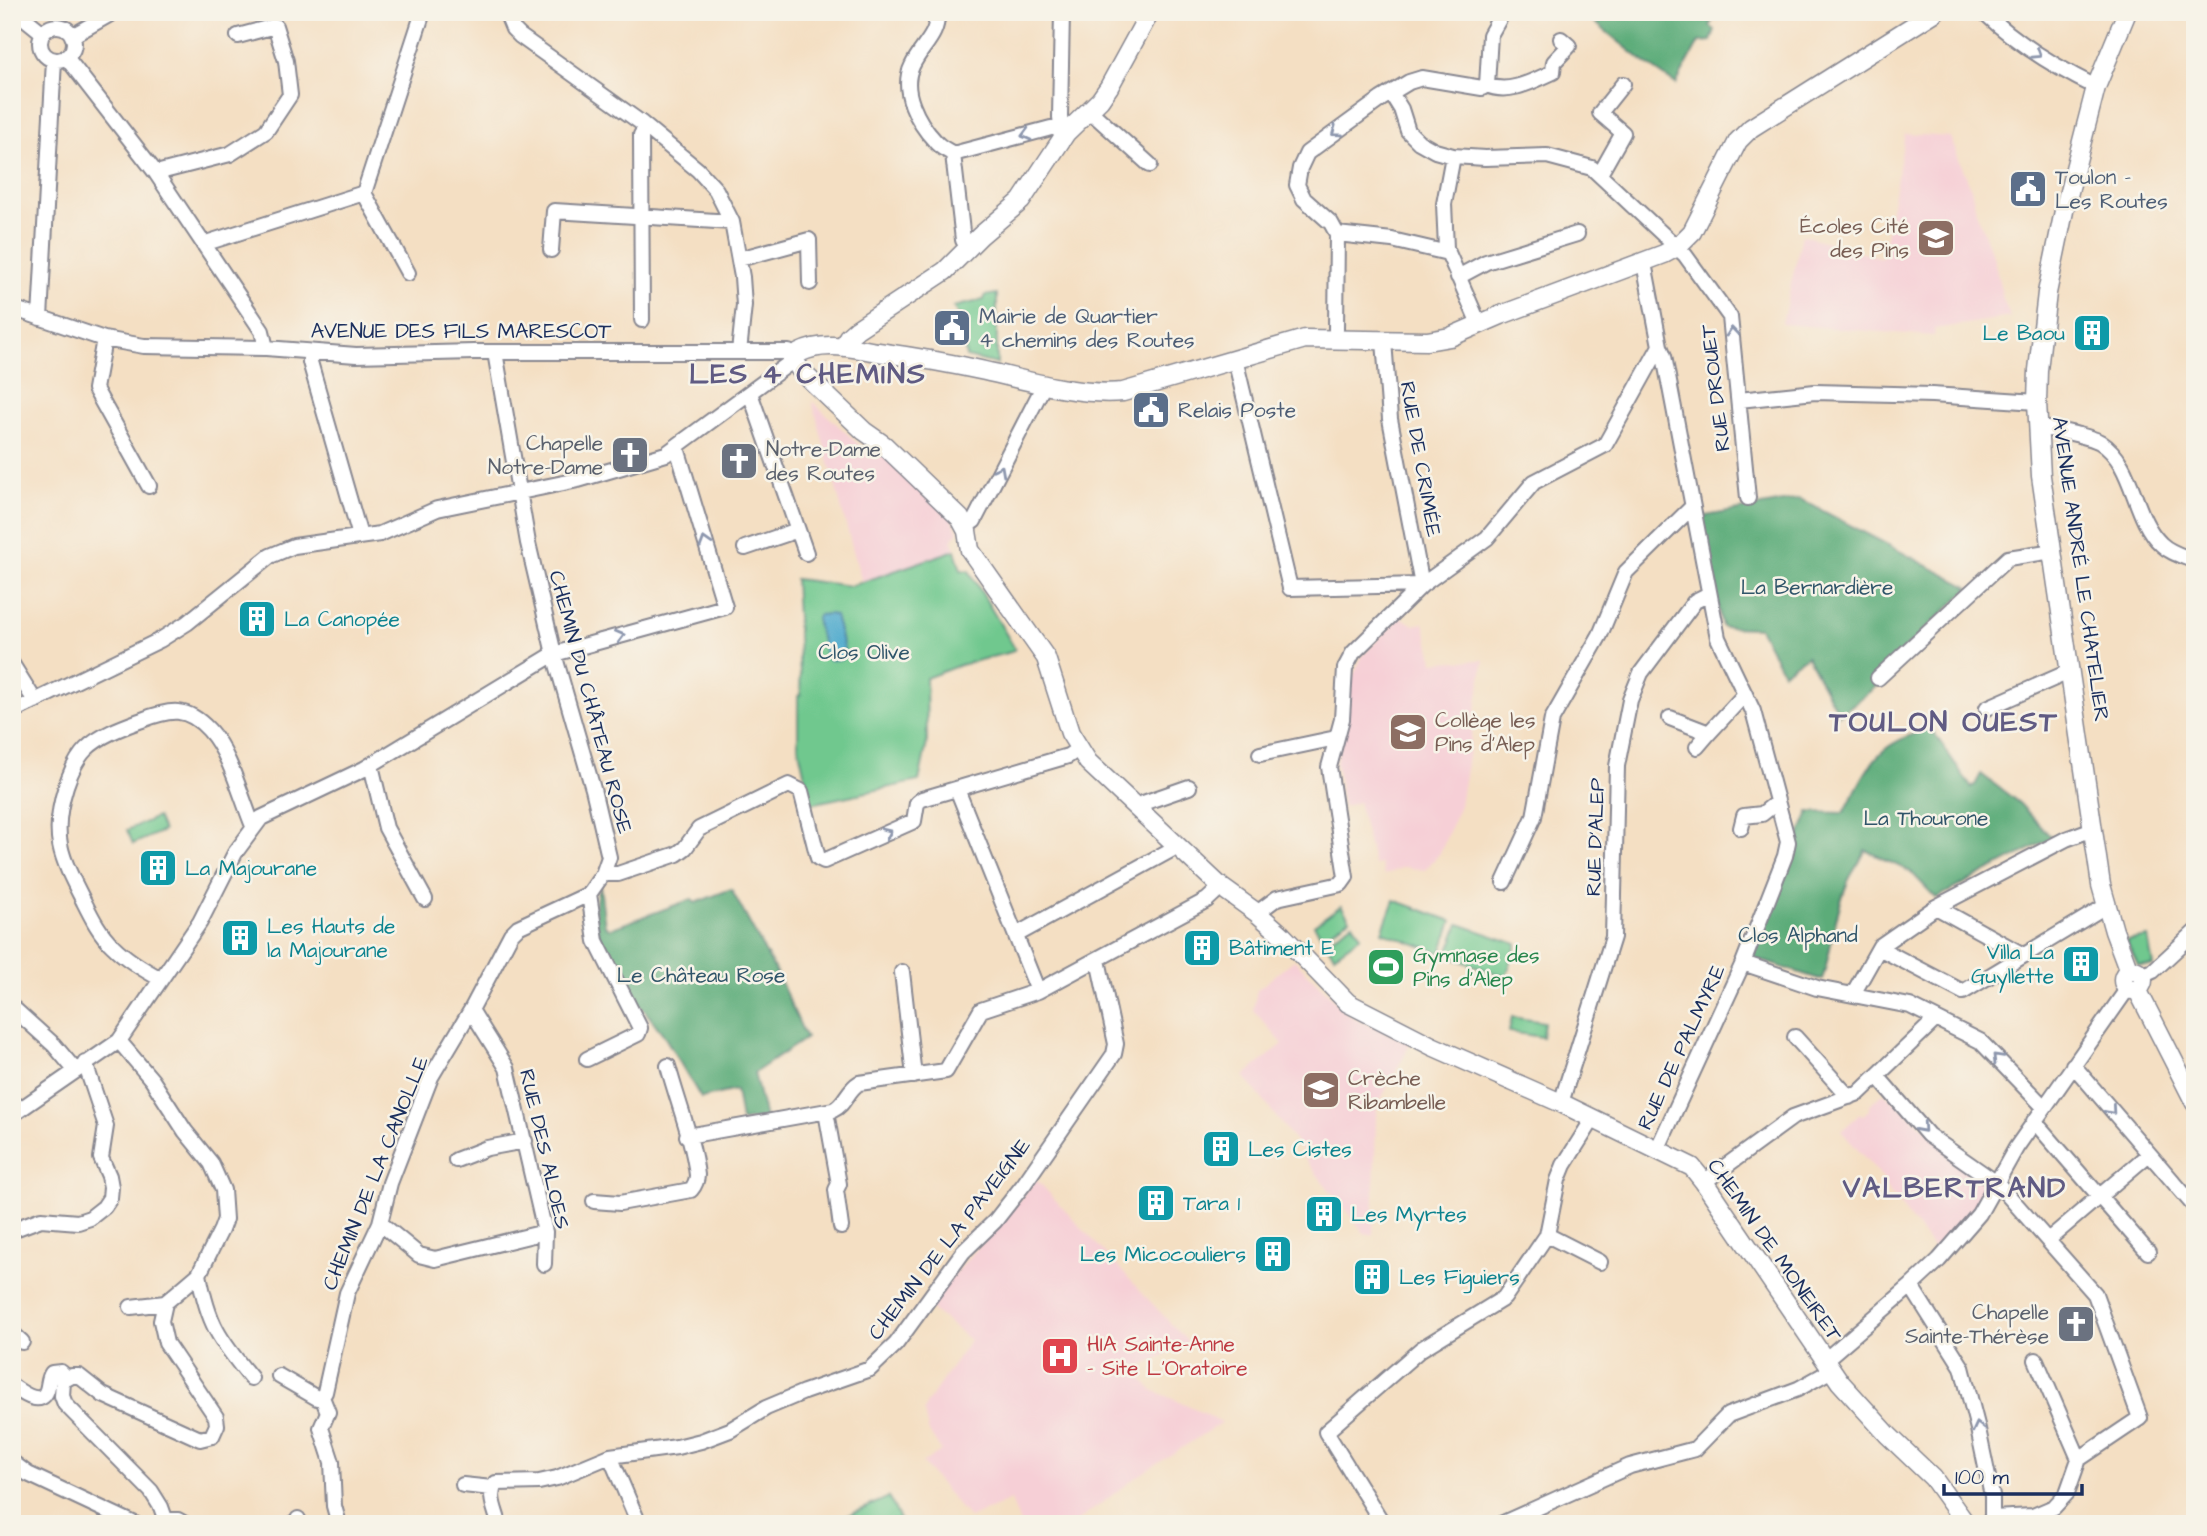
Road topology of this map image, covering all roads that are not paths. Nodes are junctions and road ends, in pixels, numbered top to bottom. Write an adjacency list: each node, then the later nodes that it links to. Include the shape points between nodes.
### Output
1 (17, 12): 12 (street)
2 (114, 12): 13 (street)
3 (423, 12): 29 (street)
4 (506, 12): 22 (street, via 520,36)
5 (1062, 12): 23 (street, via 1060,117)
6 (1150, 12): 21 (main road, via 1109,87)
7 (1503, 12): 18 (street, via 1490,35)
8 (1936, 12): 35 (main road, via 1751,128 1738,141 1692,232)
9 (1983, 12): 19 (street, one-way to 19, via 2025,47)
10 (2127, 12): 19 (main road, AVENUE ANDRÉ LE CHATELIER)
11 (941, 15): 24 (street, via 935,33 911,66 907,82 915,112 936,143)
12 (43, 33): 13 (street, via 59,26); 16 (street, via 42,51)
13 (72, 36): 16 (street, via 74,46)
14 (238, 36): 27 (street, via 275,26 290,95 266,131 230,154)
15 (1561, 39): 18 (street, via 1569,46 1554,62 1553,72 1506,89)
16 (60, 59): 27 (street); 45 (street)
17 (1623, 84): 28 (street, via 1600,113 1623,132)
18 (1487, 85): 20 (street, via 1482,88 1422,78)
19 (2096, 87): 62 (main road, AVENUE ANDRÉ LE CHATELIER, via 2051,269)
20 (1391, 93): 25 (street, via 1408,131 1435,151); 32 (street, one-way to 32, via 1307,153 1300,168 1297,185 1304,198)
21 (1090, 111): 23 (main road); 26 (street)
22 (646, 127): 30 (street, via 641,135); 31 (street, via 709,181)
23 (1066, 133): 24 (street, one-way to 24, via 1051,128); 36 (main road, via 1021,201)
24 (953, 154): 36 (street, via 963,240)
25 (1453, 156): 28 (street, RUE DROUET, via 1547,156); 38 (street, via 1444,204)
26 (1150, 165)
27 (156, 173): 34 (street)
28 (1600, 174): 35 (street, RUE DROUET)
29 (365, 193): 34 (street); 41 (street)
30 (643, 218): 31 (street); 37 (street, via 554,211); 46 (street)
31 (732, 222): 39 (street)
32 (1337, 234): 38 (street); 48 (street)
33 (1577, 234): 42 (street, via 1486,262)
34 (203, 244): 53 (street, via 262,331)
35 (1677, 247): 40 (main road); 61 (street, RUE DROUET, one-way to 35, via 1730,317)
36 (969, 249): 52 (main road, via 945,271 857,328)
37 (551, 250)
38 (1448, 253): 42 (street)
39 (739, 259): 43 (street, via 809,240); 55 (street, via 744,305)
40 (1644, 262): 47 (main road); 51 (street, RUE DE PALMYRE)
41 (408, 273)
42 (1458, 277): 47 (street)
43 (810, 283)
44 (12, 308): 45 (street, AVENUE DES FILS MARESCOT)
45 (40, 318): 49 (street, AVENUE DES FILS MARESCOT)
46 (642, 320)
47 (1479, 324): 50 (main road, via 1438,340)
48 (1336, 330)
49 (104, 339): 53 (street, AVENUE DES FILS MARESCOT, via 144,346); 65 (street, via 95,389)
50 (1384, 341): 58 (main road, via 1305,340); 76 (street, RUE DE CRIMÉE, via 1390,419)
51 (1660, 346): 68 (street, RUE DE PALMYRE); 76 (street, via 1605,445 1534,482 1487,538)
52 (844, 347): 57 (main road, via 817,346); 59 (main road)
53 (266, 348): 56 (street, AVENUE DES FILS MARESCOT)
54 (495, 352): 55 (street, AVENUE DES FILS MARESCOT); 56 (street, AVENUE DES FILS MARESCOT); 66 (street, CHEMIN DU CHÂTEAU ROSE)
55 (739, 352): 57 (street, AVENUE DES FILS MARESCOT)
56 (310, 353): 71 (street)
57 (794, 358): 60 (street); 69 (main road, via 800,371 884,445)
58 (1235, 359): 59 (main road, via 1123,392 1104,394); 76 (street, via 1290,588)
59 (1044, 385): 69 (street, one-way to 59, via 974,521)
60 (750, 393): 64 (street); 70 (street)
61 (1739, 400): 62 (street, via 1815,392); 67 (street, RUE DROUET)
62 (2037, 402): 63 (main road, AVENUE ANDRÉ LE CHATELIER)
63 (2037, 429): 73 (main road, AVENUE ANDRÉ LE CHATELIER); 75 (street, via 2080,435 2107,447 2120,464 2153,535 2172,552)
64 (677, 448): 66 (street, via 578,480); 78 (street, one-way to 64, via 725,607)
65 (149, 486)
66 (520, 491): 71 (street, via 437,509 380,534); 78 (street, CHEMIN DU CHÂTEAU ROSE, via 527,543)
67 (1748, 498)
68 (1692, 507): 77 (street, RUE DE PALMYRE); 102 (street, via 1626,572 1600,635 1552,719 1534,817)
69 (965, 527): 90 (main road, CHEMIN DE MONEIRET, via 970,550 1046,658)
70 (798, 530): 72 (street); 74 (street)
71 (360, 536): 83 (street, via 294,546 270,556 160,640)
72 (745, 548)
73 (2053, 551): 80 (main road, AVENUE ANDRÉ LE CHATELIER); 81 (street, via 2008,558)
74 (806, 553)
75 (2195, 561)
76 (1422, 585): 88 (street, via 1353,653 1345,668 1342,719)
77 (1709, 594): 82 (street, RUE DE PALMYRE, via 1718,638); 132 (street, RUE D'ALEP, via 1695,601 1642,673 1630,699 1617,766 1613,937)
78 (554, 654): 92 (street); 101 (street, CHEMIN DU CHÂTEAU ROSE, via 609,857)
79 (12, 664): 83 (street)
80 (2071, 671): 84 (street); 99 (main road, AVENUE ANDRÉ LE CHATELIER)
81 (1878, 678)
82 (1745, 694): 87 (street); 95 (street, RUE DE PALMYRE)
83 (35, 701): 85 (street)
84 (1987, 708)
85 (12, 712)
86 (1670, 718): 87 (street)
87 (1709, 733): 89 (street)
88 (1336, 738): 91 (street); 108 (street, via 1329,767 1346,877 1341,884 1276,898)
89 (1697, 747)
90 (1078, 749): 94 (street, via 1068,756); 96 (main road, CHEMIN DE MONEIRET)
91 (1260, 754)
92 (371, 765): 97 (street); 105 (street, via 386,828)
93 (1189, 787): 96 (street, via 1143,803)
94 (957, 789): 101 (street, one-way to 94, via 618,874 677,854 699,828 789,785 801,791 818,858 824,861 914,821 922,799); 110 (street)
95 (1776, 803): 98 (street, via 1762,814 1744,816); 114 (street, RUE DE PALMYRE, via 1788,842)
96 (1139, 809): 100 (main road, CHEMIN DE MONEIRET)
97 (253, 826): 116 (street, via 203,917); 116 (street, via 225,756 209,731 179,710 109,733 85,749 70,774 59,809 64,863 97,928 112,946)
98 (1741, 828)
99 (2092, 829): 106 (street); 107 (main road, AVENUE ANDRÉ LE CHATELIER)
100 (1177, 844): 103 (main road, CHEMIN DE MONEIRET); 110 (street)
101 (603, 874): 104 (street)
102 (1504, 882)
103 (1221, 887): 108 (main road, CHEMIN DE MONEIRET); 113 (street, via 1207,900)
104 (589, 894): 121 (street, CHEMIN DE LA CANOLLE, via 518,927); 125 (street, via 596,942 640,1028 638,1034)
105 (425, 899)
106 (1936, 906): 111 (street); 112 (street)
107 (2107, 909): 112 (street); 117 (main road, AVENUE ANDRÉ LE CHATELIER)
108 (1257, 913): 132 (main road, CHEMIN DE MONEIRET, via 1348,1003)
109 (2195, 933): 117 (street, via 2153,971)
110 (1016, 935): 118 (street)
111 (1879, 948): 112 (street, via 1963,992); 119 (street)
112 (2023, 955)
113 (1098, 960): 118 (street); 169 (street, CHEMIN DE LA PAVEIGNE, via 1116,1044 1114,1054 1024,1184 963,1252 896,1344 870,1369 766,1408 730,1430 677,1447)
114 (1743, 962): 119 (street, via 1817,988); 141 (street, RUE DE PALMYRE)
115 (902, 972): 129 (street)
116 (161, 979): 124 (street)
117 (2134, 981): 126 (street); 133 (main road, AVENUE ANDRÉ LE CHATELIER)
118 (1038, 991): 129 (street, via 981,1010 946,1071)
119 (1853, 995): 122 (street, via 1910,1006)
120 (12, 1007): 128 (street)
121 (471, 1010): 140 (street, RUE DES ALOES, via 507,1068); 149 (street, CHEMIN DE LA CANOLLE, via 431,1077 390,1183)
122 (1935, 1020): 130 (street); 135 (street, one-way to 122, via 1980,1041)
123 (1795, 1037): 131 (street)
124 (118, 1041): 128 (street); 158 (street, via 152,1080 211,1164 223,1189 225,1219)
125 (587, 1059)
126 (2073, 1065): 135 (street); 142 (street, one-way to 142)
127 (667, 1066): 139 (street)
128 (80, 1067): 134 (street); 151 (street, via 106,1126 101,1158 109,1176 110,1198 90,1218 78,1222 41,1219)
129 (914, 1076): 136 (street, via 859,1083 851,1087 839,1108)
130 (1877, 1076): 131 (street); 145 (street, one-way to 145, via 1928,1135)
131 (1849, 1097): 144 (street, via 1793,1117)
132 (1561, 1103): 137 (main road, CHEMIN DE MONEIRET)
133 (2195, 1103)
134 (16, 1107)
135 (2044, 1107): 138 (street)
136 (826, 1112): 139 (street); 150 (street, via 839,1184 836,1196)
137 (1593, 1119): 141 (main road, CHEMIN DE MONEIRET); 153 (street, via 1558,1180)
138 (2034, 1121): 145 (street); 146 (street)
139 (687, 1136): 148 (street, via 697,1176 691,1190 620,1203)
140 (525, 1141): 143 (street); 152 (street, RUE DES ALOES)
141 (1657, 1150): 144 (main road, CHEMIN DE MONEIRET, via 1692,1167)
142 (2150, 1154): 146 (street); 147 (street)
143 (456, 1160)
144 (1704, 1182): 163 (main road, CHEMIN DE MONEIRET)
145 (1998, 1184): 154 (street); 159 (street, via 1967,1229)
146 (2100, 1196): 154 (street); 155 (street)
147 (2192, 1198)
148 (594, 1201)
149 (380, 1223): 152 (street, via 419,1255 435,1259); 168 (street, CHEMIN DE LA CANOLLE, via 347,1293)
150 (841, 1227)
151 (12, 1230)
152 (545, 1232): 157 (street, RUE DES ALOES)
153 (1547, 1235): 156 (street); 181 (street, via 1504,1298 1421,1349 1326,1432)
154 (2048, 1240): 170 (street, via 2095,1294 2140,1418)
155 (2148, 1252)
156 (1600, 1262)
157 (544, 1264)
158 (199, 1274): 160 (street); 166 (street, via 214,1331)
159 (1911, 1286): 163 (street); 174 (street, one-way to 159, via 1992,1496 1962,1367)
160 (165, 1303): 161 (street); 165 (street, via 161,1321 166,1343 216,1418 212,1436 200,1439 103,1395 79,1376)
161 (131, 1307)
162 (2036, 1360): 170 (street)
163 (1828, 1365): 182 (street, via 1798,1389 1728,1415 1695,1449 1630,1466); 183 (main road, CHEMIN DE MONEIRET, via 1888,1435 1933,1478)
164 (279, 1376): 168 (street)
165 (67, 1378): 167 (street, via 52,1373 46,1392 37,1399); 175 (street, via 62,1388 65,1404 139,1476)
166 (251, 1378)
167 (12, 1385)
168 (321, 1397): 178 (street, CHEMIN DE LA CANOLLE, via 328,1412 321,1428 332,1462)
169 (610, 1456): 173 (street, CHEMIN DE LA PAVEIGNE, via 557,1478 499,1482); 180 (street)
170 (2079, 1459): 174 (street, via 2067,1493 2054,1507 2033,1516)
171 (12, 1462): 176 (street, via 28,1474)
172 (463, 1485): 173 (street)
173 (492, 1489): 179 (street)
174 (1990, 1521)
175 (167, 1522): 177 (street)
176 (135, 1524)
177 (185, 1524)
178 (339, 1524)
179 (499, 1524)
180 (639, 1524)
181 (1383, 1524)
182 (1501, 1524)
183 (1966, 1524)

